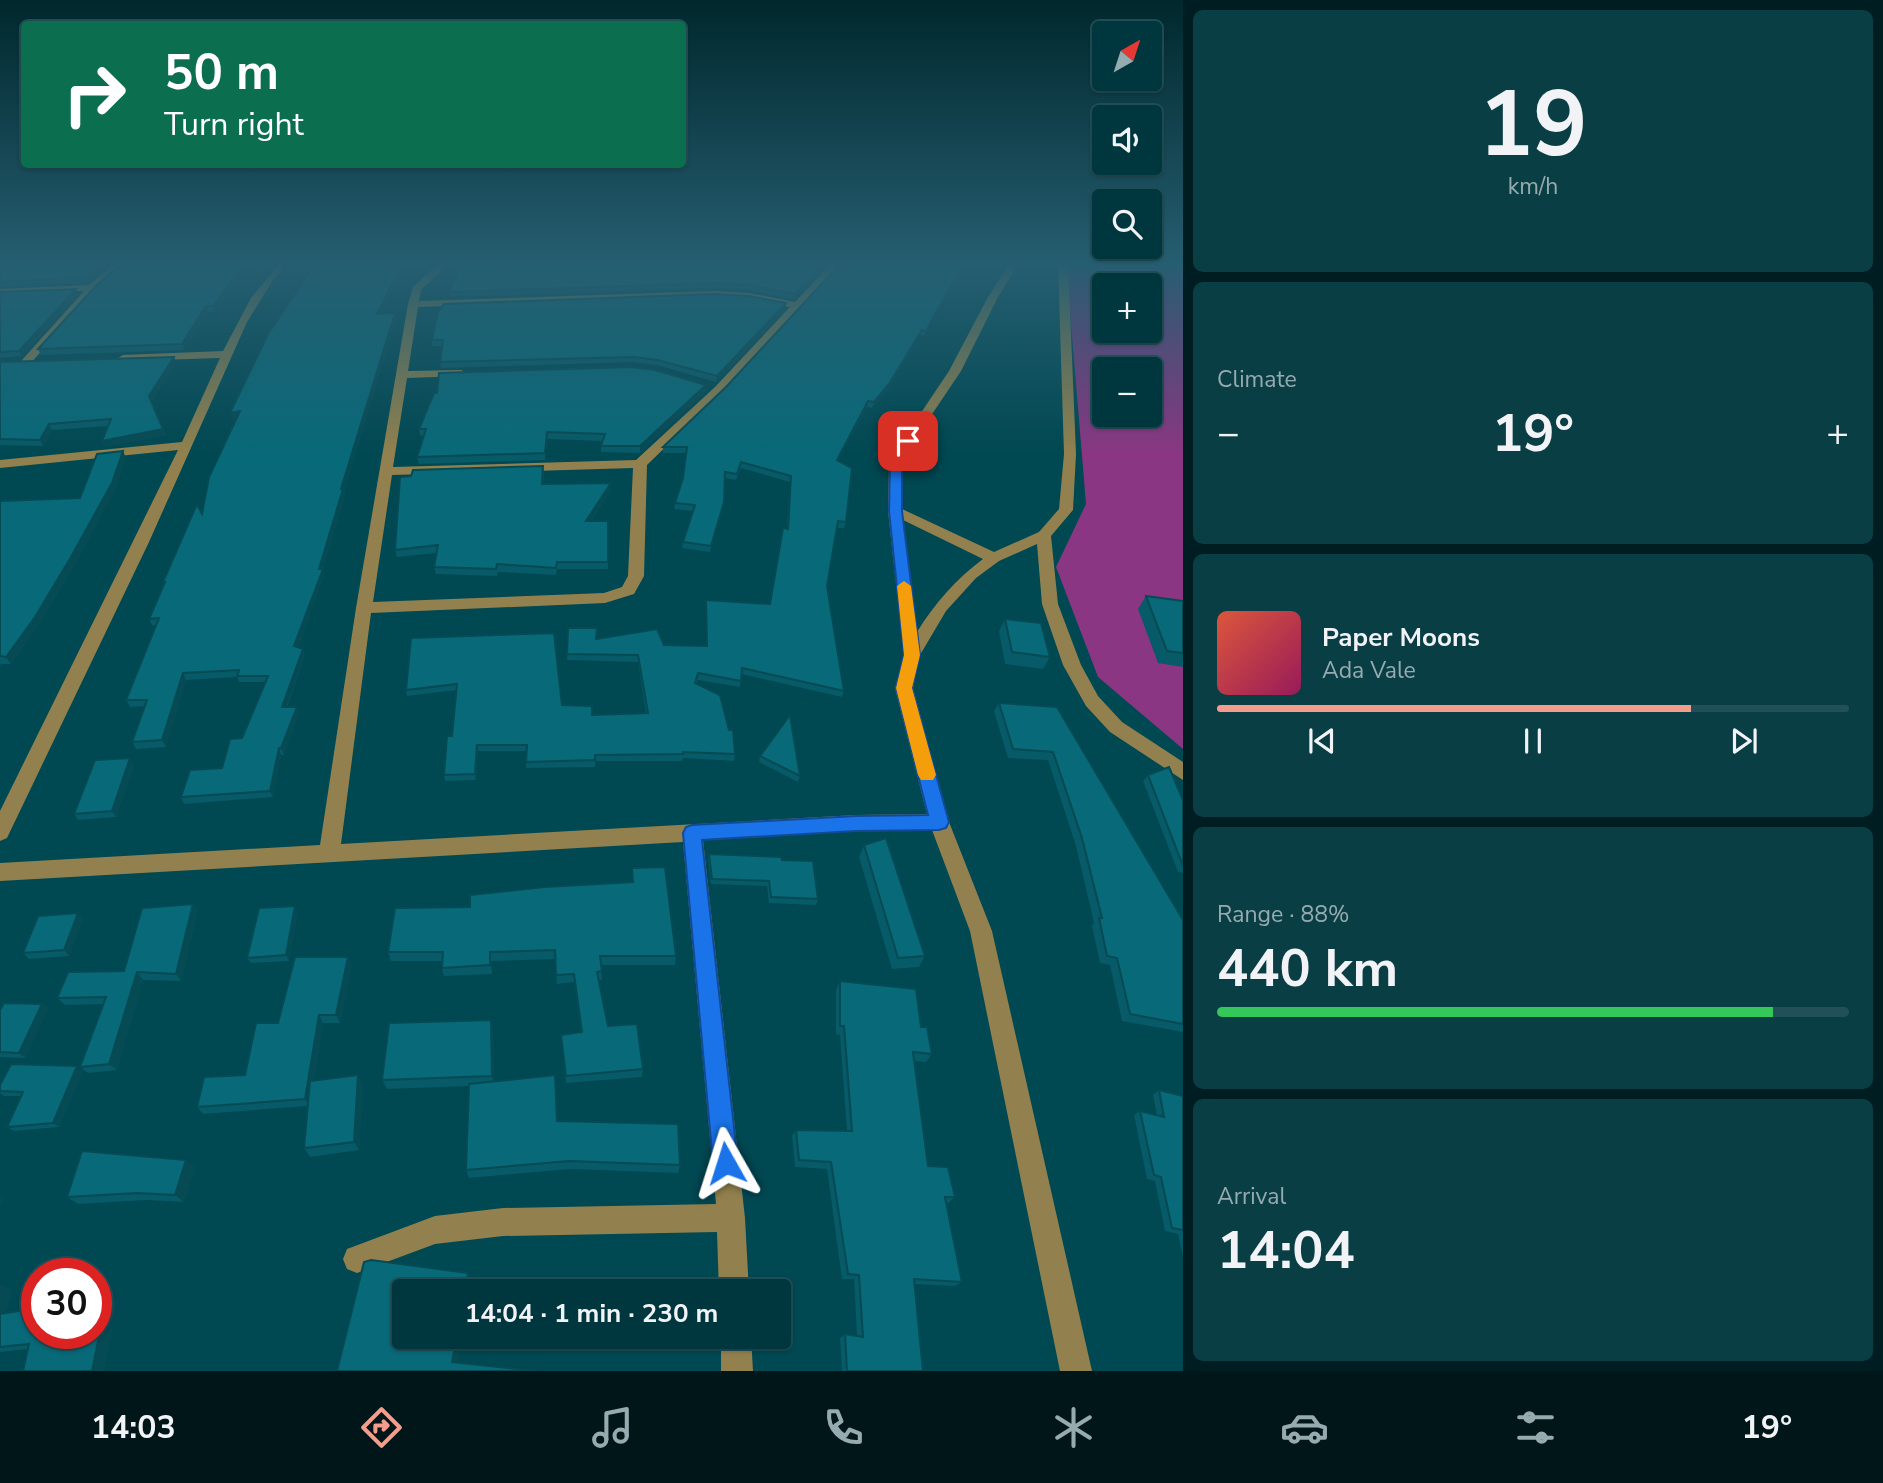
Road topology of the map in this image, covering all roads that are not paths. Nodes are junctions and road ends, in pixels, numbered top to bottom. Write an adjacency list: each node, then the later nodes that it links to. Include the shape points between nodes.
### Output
1 (57, 327): 9 (street)
2 (241, 327): 7 (street)
3 (409, 327): 13 (street)
4 (774, 327): 16 (street)
5 (978, 327): 18 (street, via 896,465)
6 (1065, 327): 19 (street, via 1069,490 1066,510)
7 (228, 354): 8 (street); 14 (street)
8 (107, 359)
9 (26, 362): 10 (street); 11 (street)
10 (40, 362)
11 (13, 363)
12 (469, 373): 13 (street)
13 (402, 375): 17 (street)
14 (187, 445): 15 (street); 25 (street)
15 (0, 464)
16 (640, 464): 17 (street); 21 (street, via 636,576 622,594)
17 (387, 471): 21 (street)
18 (895, 511): 20 (street); 22 (street)
19 (1044, 535): 20 (street); 23 (street, via 1050,604 1072,665 1092,701 1116,727)
20 (994, 558): 22 (street, via 940,608)
21 (364, 608): 27 (street)
22 (912, 655): 24 (street, via 904,688)
23 (1183, 772)
24 (939, 822): 26 (street); 34 (street, via 981,932)
25 (0, 832)
26 (692, 833): 27 (street); 29 (street)
27 (329, 853): 28 (street)
28 (0, 872)
29 (731, 1218): 30 (street, via 503,1222 435,1230); 31 (street)
30 (357, 1259)
31 (733, 1279)
32 (736, 1349): 33 (street)
33 (737, 1371)
34 (1076, 1371)

